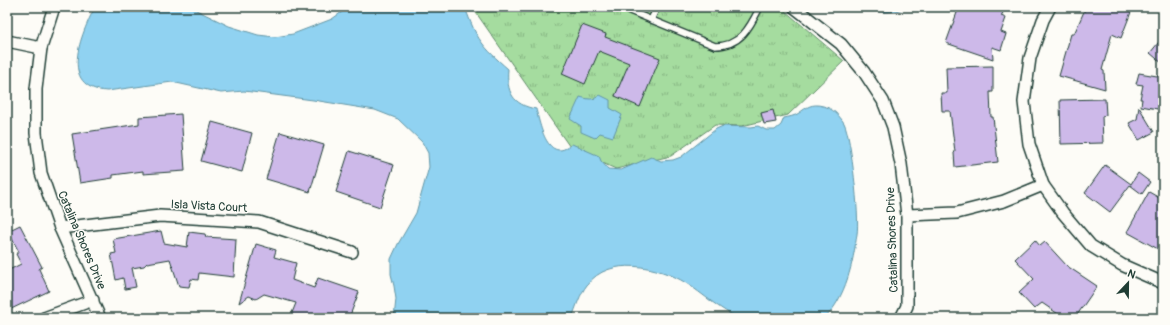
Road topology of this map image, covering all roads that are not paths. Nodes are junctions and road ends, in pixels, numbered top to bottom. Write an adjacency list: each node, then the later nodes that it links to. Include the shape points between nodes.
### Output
1 (54, 7): 9 (street, Catalina Shores Drive)
2 (657, 7): 7 (lane)
3 (760, 7): 7 (lane, via 746,32 726,46 715,46)
4 (794, 7): 11 (street, Catalina Shores Drive, via 841,44 883,101 893,127 901,164)
5 (1050, 7): 10 (street, via 1030,58 1024,102 1029,144)
6 (623, 8): 7 (lane)
7 (651, 20)
8 (7, 42): 9 (street)
9 (41, 48): 12 (street, Catalina Shores Drive, via 36,89 36,133 41,173)
10 (1043, 185): 11 (street, via 1004,202 957,213); 14 (street, via 1091,246 1122,265)
11 (907, 215): 18 (street, Catalina Shores Drive, via 907,306)
12 (60, 228): 13 (street, Isla Vista Court, via 160,216 259,222); 15 (street, Catalina Shores Drive)
13 (352, 252)
14 (1163, 283)
15 (93, 300): 16 (street); 17 (street, Catalina Shores Drive)
16 (44, 318)
17 (100, 318)
18 (901, 318)

